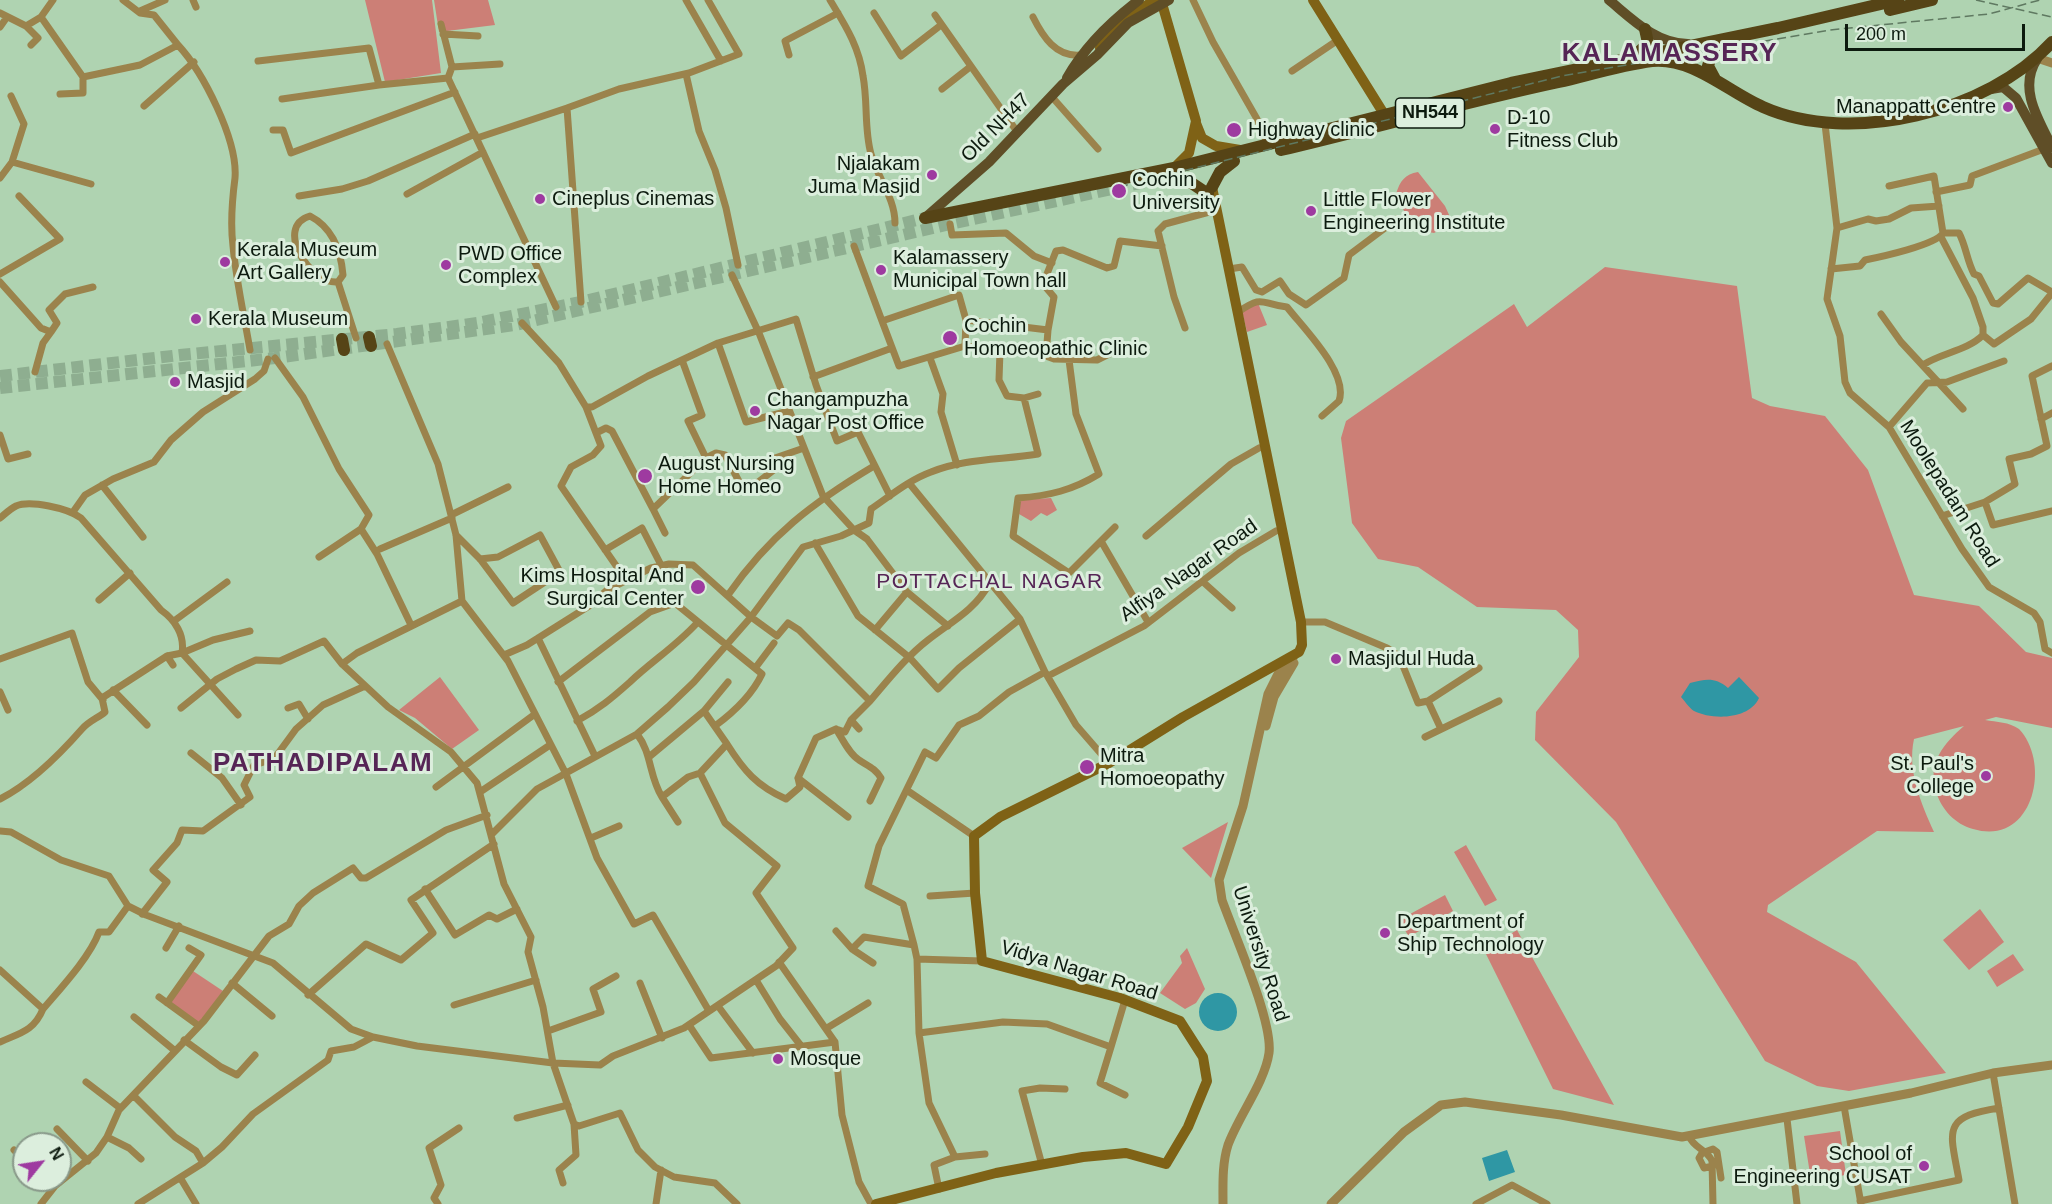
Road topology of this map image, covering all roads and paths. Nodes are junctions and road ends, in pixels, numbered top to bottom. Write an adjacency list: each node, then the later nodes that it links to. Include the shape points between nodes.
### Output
1 (53, 0): 21 (street)
2 (123, 0): 15 (street)
3 (165, 0): 15 (street)
4 (686, 0): 43 (street)
5 (708, 0): 43 (street, via 739,54)
6 (841, 0): 13 (street)
7 (1193, 0): 70 (street)
8 (1313, 0): 31 (main road)
9 (1609, 0): 27 (main road)
10 (1932, 0): 14 (highway)
11 (1137, 1): 38 (main road, Old NH47, via 1123,10)
12 (1162, 1): 30 (main road, via 1130,15); 37 (main road, Old NH47, via 1128,23); 65 (main road)
13 (831, 2): 16 (street)
14 (1892, 4): 18 (highway)
15 (138, 12): 35 (street, via 154,15)
16 (838, 13): 36 (street, via 785,41); 94 (street, via 857,49 868,140 878,175 894,202)
17 (874, 13): 24 (street, via 901,56)
18 (1858, 13): 32 (highway); 52 (highway, via 1737,44 1711,56 1708,66)
19 (3, 15): 25 (street); 26 (street)
20 (935, 15): 24 (street)
21 (41, 16): 25 (street); 50 (street)
22 (1033, 17): 38 (street, via 1042,36 1055,48 1068,56)
23 (441, 24): 28 (street)
24 (941, 25): 47 (street)
25 (26, 26): 34 (street, via 38,38)
26 (0, 27)
27 (1645, 29): 32 (main road, via 1670,43); 39 (highway, via 1648,43)
28 (443, 34): 29 (street); 46 (street)
29 (478, 36)
30 (1106, 37): 37 (main road); 38 (main road)
31 (1338, 40): 48 (street); 64 (main road)
32 (1695, 44): 39 (highway)
33 (2050, 44): 40 (highway)
34 (31, 45)
35 (178, 45): 42 (street); 50 (street, via 140,65)
36 (789, 55)
37 (1097, 55): 38 (main road, Old NH47)
38 (1084, 56): 60 (main road, Old NH47)
39 (1635, 56): 56 (highway, NH544)
40 (2037, 58): 44 (street); 55 (highway); 71 (main road, via 2028,87)
41 (258, 61): 53 (street, via 369,48)
42 (194, 62): 62 (street); 127 (street, via 214,98 234,161 230,213)
43 (721, 62): 49 (street)
44 (2052, 63)
45 (500, 64): 46 (street)
46 (452, 67): 51 (street)
47 (970, 67): 54 (street); 68 (street)
48 (1292, 71)
49 (686, 74): 63 (street, via 619,89); 100 (street, via 699,131 726,208)
50 (83, 77): 58 (street, via 83,93)
51 (448, 78): 53 (street); 57 (street)
52 (1714, 79): 56 (highway, NH544, via 1677,63 1653,61); 66 (highway, via 1779,114)
53 (378, 85): 61 (street)
54 (942, 89)
55 (1990, 89): 66 (highway, via 1955,104 1904,117); 71 (main road, via 2003,87 2016,98)
56 (1501, 90): 64 (highway, NH544); 75 (highway, NH544)
57 (455, 92): 67 (street, via 291,153 283,130); 69 (street)
58 (60, 94)
59 (11, 96): 76 (street, via 24,124)
60 (1052, 97): 68 (main road, Old NH47); 72 (street)
61 (282, 99)
62 (144, 106)
63 (567, 108): 69 (street); 109 (street)
64 (1384, 114): 70 (highway, NH544)
65 (1196, 121): 73 (main road, via 1202,138 1215,146); 79 (main road, via 1189,153)
66 (1825, 124): 95 (street, Moolepadam Road)
67 (273, 130)
68 (1018, 134): 86 (main road, Old NH47)
69 (476, 136): 74 (street); 88 (street, via 368,181)
70 (1268, 146): 73 (highway, NH544)
71 (2048, 148): 77 (main road); 84 (street, via 1972,176 1970,185)
72 (1098, 149)
73 (1246, 151): 78 (highway, NH544)
74 (483, 152): 85 (street); 110 (street)
75 (1234, 161): 78 (highway, NH544); 83 (highway, via 1220,172)
76 (12, 162): 80 (street); 81 (street)
77 (2052, 162)
78 (1201, 165): 79 (highway)
79 (1173, 172): 83 (highway); 93 (highway)
80 (0, 178)
81 (91, 184)
82 (1889, 186): 84 (street, via 1934,176)
83 (1210, 190): 90 (main road); 101 (main road)
84 (1936, 192): 89 (street)
85 (406, 194)
86 (951, 195): 91 (main road, Old NH47); 93 (main road)
87 (19, 196): 103 (street, via 60,239)
88 (299, 196)
89 (1939, 206): 95 (street, via 1911,208 1889,219 1868,219); 96 (street)
90 (1213, 211): 98 (street, via 1165,224 1158,231); 149 (main road)
91 (925, 218): 93 (highway)
92 (1397, 219): 101 (street, via 1349,255 1344,278 1306,304 1289,294 1280,281 1262,292 1256,290 1242,267)
93 (949, 220): 99 (street, via 952,235 1006,233 1034,256)
94 (896, 223)
95 (1837, 228): 102 (street, Moolepadam Road)
96 (1942, 235): 102 (street, via 1892,255 1865,260 1860,266); 108 (street, via 1959,233 1974,274 1979,276 1993,303 1998,304 2028,278); 120 (street, via 1973,298)
97 (854, 246): 114 (street)
98 (1162, 246): 99 (street, via 1120,242 1113,267 1103,268 1059,250); 116 (street)
99 (1052, 263): 117 (street, via 1043,284 1054,297)
100 (738, 265)
101 (1229, 269): 111 (main road)
102 (1831, 269): 145 (street, Moolepadam Road, via 1827,299 1840,336 1845,382 1851,393)
103 (1, 270)
104 (732, 275): 119 (street)
105 (0, 282): 118 (street, via 41,328)
106 (339, 282): 106 (street, via 343,275 337,242 321,221 310,216 303,218 297,224 294,238 300,256 322,278); 121 (street)
107 (93, 287): 118 (street, via 65,294 49,310 57,323)
108 (2052, 293): 120 (street, via 2031,319 1994,344)
109 (580, 302)
110 (556, 307)
111 (1238, 312): 143 (street, via 1256,300 1287,307 1331,364 1341,385 1339,401); 195 (main road)
112 (1881, 314): 132 (street)
113 (966, 320): 114 (street, via 959,295); 117 (street); 124 (street)
114 (882, 321): 125 (street)
115 (522, 323): 139 (street, via 559,363)
116 (1185, 328)
117 (1048, 330): 130 (street, via 1046,356)
118 (51, 332): 134 (street)
119 (759, 333): 122 (street); 135 (street, via 796,319); 141 (street)
120 (1983, 335): 132 (street, via 1976,342 1936,356)
121 (365, 340)
122 (717, 343): 129 (street); 141 (street, via 746,423)
123 (387, 344): 164 (street, via 438,464)
124 (965, 346): 128 (street); 138 (street, via 1000,351 1001,386 1007,396)
125 (892, 348): 128 (street, via 899,366); 135 (street)
126 (1119, 349): 130 (street, via 1097,360)
127 (250, 350)
128 (930, 358): 152 (street, via 943,394 941,412)
129 (682, 360): 139 (street, via 592,407); 151 (street, via 702,415 688,422)
130 (1070, 360): 174 (street, via 1076,414 1099,474 1057,494 1018,498 1012,536 1069,573)
131 (2004, 361): 136 (street, via 1947,382)
132 (1923, 365): 136 (street)
133 (2052, 366): 144 (street, via 2032,376)
134 (35, 372)
135 (813, 377): 153 (street, via 837,441 858,432)
136 (1935, 381): 140 (street); 145 (street, via 1924,385)
137 (1038, 394): 138 (street)
138 (1024, 398): 152 (street, via 1038,454)
139 (585, 407): 146 (street)
140 (1963, 410)
141 (789, 411): 148 (street)
142 (2052, 413): 144 (street)
143 (1322, 416)
144 (2041, 419): 159 (street, via 2047,446 2009,459 2015,484)
145 (1889, 427): 163 (street, Moolepadam Road)
146 (596, 433): 160 (street, via 606,428 612,431); 177 (street, via 599,450 571,467 561,486)
147 (0, 435): 150 (street, via 8,459)
148 (804, 448): 151 (street, via 776,458 775,469 748,490 743,489 725,455 716,453); 157 (street)
149 (1258, 448): 169 (main road); 172 (street, via 1231,464)
150 (28, 453)
151 (706, 458): 160 (street)
152 (957, 465): 154 (street, via 929,472)
153 (874, 466): 157 (street); 158 (street)
154 (909, 483): 158 (street); 185 (street)
155 (102, 485): 162 (street, via 85,495); 167 (street, via 154,462 171,440 203,412 255,379 272,359 303,397 339,470 369,515); 173 (street)
156 (508, 487): 164 (street)
157 (823, 496): 168 (street); 187 (street, via 764,548)
158 (890, 496): 168 (street, via 871,509 869,523)
159 (1985, 502): 161 (street, via 1993,525); 163 (street)
160 (654, 509): 170 (street)
161 (2052, 511)
162 (73, 512): 165 (street, via 44,505 17,505); 181 (street)
163 (1942, 516): 207 (street, Moolepadam Road, via 1989,587 2034,613 2040,622 2045,650)
164 (451, 517): 171 (street); 176 (street)
165 (0, 518)
166 (1114, 527): 174 (street)
167 (361, 529): 178 (street); 197 (street)
168 (854, 530): 175 (street); 186 (street, via 867,539)
169 (1276, 531): 183 (street, Alfiya Nagar Road); 202 (main road)
170 (665, 532)
171 (456, 535): 179 (street); 189 (street)
172 (1146, 536)
173 (143, 537)
174 (1101, 542): 194 (street)
175 (815, 543): 191 (street, via 803,547); 199 (street, via 858,616)
176 (380, 549)
177 (606, 550): 180 (street, via 642,528); 182 (street)
178 (319, 557)
179 (480, 559): 179 (street, via 513,603 560,572 540,535 498,557)
180 (661, 565): 182 (street); 187 (street, via 693,565)
181 (130, 573): 188 (street); 193 (street)
182 (627, 580): 201 (street)
183 (1202, 581): 190 (street); 194 (street, Alfiya Nagar Road)
184 (227, 582): 193 (street)
185 (989, 584): 192 (street); 198 (street, via 974,606)
186 (907, 592): 198 (street); 199 (street)
187 (728, 595): 191 (street)
188 (99, 600)
189 (462, 601): 197 (street); 209 (street)
190 (1232, 608)
191 (751, 617): 204 (street); 225 (street, via 777,636 788,623 799,630)
192 (1020, 619): 211 (street, via 938,689); 216 (street)
193 (174, 621): 206 (street, via 184,643)
194 (1148, 622): 216 (street, Alfiya Nagar Road, via 1120,640)
195 (1301, 622): 202 (main road); 224 (street, via 1325,622 1387,648 1399,656 1406,668 1418,703)
196 (697, 623): 204 (street); 217 (street, via 675,603 650,612); 235 (street, via 615,698)
197 (411, 625): 212 (street)
198 (948, 626): 211 (street)
199 (875, 630): 211 (street)
200 (250, 631): 206 (street)
201 (538, 638): 209 (street); 217 (street)
202 (1300, 638): 205 (main road)
203 (774, 643): 214 (street)
204 (726, 646): 214 (street); 241 (street, via 694,682)
205 (1299, 652): 248 (main road); 362 (street, University Road, via 1280,670 1268,694 1243,806 1218,886 1268,1028 1269,1054 1228,1144)
206 (182, 653): 208 (street); 219 (street)
207 (2052, 653)
208 (166, 656): 213 (street); 221 (street)
209 (504, 656): 231 (street)
210 (0, 658): 223 (street, via 72,633 85,675)
211 (910, 658): 225 (street)
212 (342, 664): 219 (street, via 324,641 280,661 256,660); 220 (street)
213 (173, 665)
214 (756, 667): 237 (street, via 762,674 755,688)
215 (1479, 668): 224 (street)
216 (1046, 674): 248 (street, via 1076,724); 254 (street, Alfiya Nagar Road, via 959,725 936,758 925,752)
217 (558, 682): 235 (street)
218 (728, 682): 230 (street)
219 (210, 685): 227 (street); 232 (street)
220 (365, 686): 233 (street, via 332,700); 249 (street)
221 (113, 690): 223 (street); 236 (street)
222 (0, 692): 229 (street)
223 (103, 700): 257 (street, via 105,712 36,774)
224 (1428, 700): 240 (street)
225 (870, 701): 234 (street)
226 (1499, 701): 240 (street)
227 (181, 708)
228 (288, 708): 233 (street, via 298,704)
229 (8, 710)
230 (704, 711): 237 (street); 247 (street)
231 (535, 714): 243 (street); 249 (street)
232 (238, 715)
233 (308, 719): 259 (street, via 274,759 250,768 244,784 250,797)
234 (851, 720): 238 (street, via 845,732); 239 (street)
235 (577, 721): 246 (street)
236 (147, 725)
237 (715, 726): 244 (street)
238 (836, 729): 252 (street, via 816,738); 258 (street, via 858,760 869,763 881,778)
239 (859, 729)
240 (1442, 729): 242 (street)
241 (637, 734): 246 (street); 247 (street)
242 (1425, 737)
243 (550, 744): 251 (street); 255 (street)
244 (727, 744): 250 (street); 252 (street, via 735,761 756,781 786,800 800,787)
245 (191, 753): 259 (street, via 222,778)
246 (595, 756): 251 (street)
247 (649, 757): 256 (street)
248 (1109, 763): 266 (main road, via 1000,817)
249 (464, 766): 253 (street); 255 (street)
250 (700, 773): 256 (street, via 688,777); 286 (street, via 725,823 777,866 756,893 793,948)
251 (566, 774): 265 (street, via 537,789 516,815); 267 (street)
252 (798, 778): 261 (street)
253 (436, 787)
254 (908, 791): 266 (street); 279 (street, via 879,846 868,886 903,904)
255 (480, 792): 260 (street)
256 (662, 797): 262 (street)
257 (0, 799)
258 (870, 801)
259 (242, 805): 274 (street, via 203,831 182,830 177,843 153,870 167,882)
260 (487, 815): 265 (street); 283 (street, via 446,830 366,878 353,868 313,893 299,906 289,924 269,936)
261 (848, 817)
262 (678, 822)
263 (620, 826): 267 (street)
264 (0, 831): 272 (street, via 11,832 61,860 109,876)
265 (492, 834): 268 (street)
266 (974, 836): 270 (main road, Vidya Nagar Road)
267 (591, 838): 302 (street, via 597,858 634,924 652,915)
268 (495, 844): 269 (street); 273 (street, via 504,884)
269 (425, 889): 273 (street, via 455,935 489,915 497,919); 294 (street, via 411,900 433,933 401,960 366,944)
270 (975, 893): 271 (street); 285 (main road, Vidya Nagar Road)
271 (930, 896)
272 (128, 906): 274 (street); 301 (street, via 109,932 99,932 71,977)
273 (518, 909): 277 (street)
274 (142, 914): 275 (street)
275 (179, 926): 280 (street); 283 (street)
276 (836, 931): 282 (street)
277 (531, 937): 278 (street); 291 (street, via 528,952)
278 (522, 942)
279 (914, 945): 282 (street, via 864,937); 284 (street)
280 (166, 948)
281 (189, 948): 297 (street, via 201,955)
282 (852, 949): 287 (street)
283 (253, 954): 292 (street); 294 (street, via 273,963)
284 (917, 959): 285 (street); 309 (street)
285 (982, 961): 296 (main road, Vidya Nagar Road)
286 (779, 962): 290 (street); 307 (street)
287 (873, 963)
288 (0, 970): 301 (street)
289 (616, 976): 308 (street, via 593,989 601,1012)
290 (756, 980): 300 (street); 315 (street)
291 (536, 981): 299 (street); 308 (street)
292 (232, 983): 303 (street); 306 (street)
293 (640, 983): 311 (street)
294 (308, 995): 310 (street, via 351,1029)
295 (159, 997): 297 (street)
296 (1125, 1000): 316 (street); 344 (main road, Vidya Nagar Road, via 1180,1021 1203,1057 1207,1081 1188,1127 1166,1164 1126,1153)
297 (167, 1003): 306 (street)
298 (868, 1003): 307 (street)
299 (454, 1005)
300 (718, 1006): 302 (street); 318 (street)
301 (43, 1009): 313 (street, via 33,1027)
302 (710, 1011): 305 (street)
303 (272, 1016)
304 (134, 1017): 317 (street)
305 (689, 1025): 311 (street); 318 (street, via 711,1058)
306 (199, 1026): 312 (street)
307 (827, 1028): 314 (street)
308 (548, 1031): 320 (street)
309 (919, 1033): 316 (street, via 1003,1022 1047,1024); 340 (street, via 929,1103)
310 (373, 1037): 320 (street); 343 (street, via 354,1047 331,1051 328,1060 253,1114)
311 (662, 1038): 320 (street, via 613,1056 600,1065)
312 (184, 1040): 317 (street); 319 (street, via 237,1075)
313 (0, 1042)
314 (835, 1042): 315 (street); 360 (street, via 842,1115 859,1182)
315 (802, 1047): 318 (street)
316 (1111, 1047): 325 (street, via 1101,1083)
317 (174, 1050): 326 (street)
318 (753, 1053)
319 (255, 1055)
320 (553, 1063): 327 (street)
321 (2052, 1065): 322 (street)
322 (1993, 1073): 328 (street); 330 (street)
323 (86, 1082): 329 (street)
324 (1065, 1089): 344 (street, via 1022,1091)
325 (1125, 1095)
326 (134, 1096): 329 (street); 343 (street, via 175,1137 196,1151)
327 (568, 1106): 331 (street); 333 (street)
328 (1844, 1106): 332 (street); 353 (street)
329 (120, 1108): 337 (street)
330 (1999, 1108): 353 (street, via 1963,1116 1954,1126 1951,1137 1959,1180); 368 (street)
331 (517, 1118)
332 (1787, 1119): 336 (street); 367 (street)
333 (574, 1124): 346 (street, via 579,1126 620,1113 638,1150); 350 (street, via 576,1155 559,1170)
334 (459, 1128): 357 (street, via 429,1148 441,1185 434,1198)
335 (57, 1129): 342 (street)
336 (1689, 1136): 338 (street); 363 (street, via 1465,1102 1441,1105 1404,1132)
337 (107, 1137): 341 (street); 342 (street)
338 (1705, 1152): 345 (street); 345 (street, via 1698,1158 1700,1164 1704,1168); 348 (street, via 1717,1152)
339 (985, 1154): 340 (street)
340 (955, 1157): 351 (street, via 934,1165)
341 (141, 1159)
342 (88, 1161): 347 (street)
343 (203, 1163): 349 (street)
344 (1042, 1165): 351 (main road)
345 (1713, 1166): 366 (street)
346 (661, 1170): 358 (street); 359 (street, via 674,1177 716,1183)
347 (72, 1174)
348 (1722, 1178)
349 (181, 1179): 355 (street); 356 (street)
350 (563, 1184)
351 (939, 1189): 361 (main road)
352 (51, 1192): 354 (street)
353 (1861, 1202)
354 (41, 1204)
355 (138, 1204)
356 (196, 1204)
357 (438, 1204)
358 (656, 1204)
359 (737, 1204)
360 (871, 1204)
361 (876, 1204)
362 (1223, 1204)
363 (1331, 1204)
364 (1476, 1204): 365 (street, via 1512,1185)
365 (1547, 1204)
366 (1713, 1204)
367 (1797, 1204)
368 (2015, 1204)

